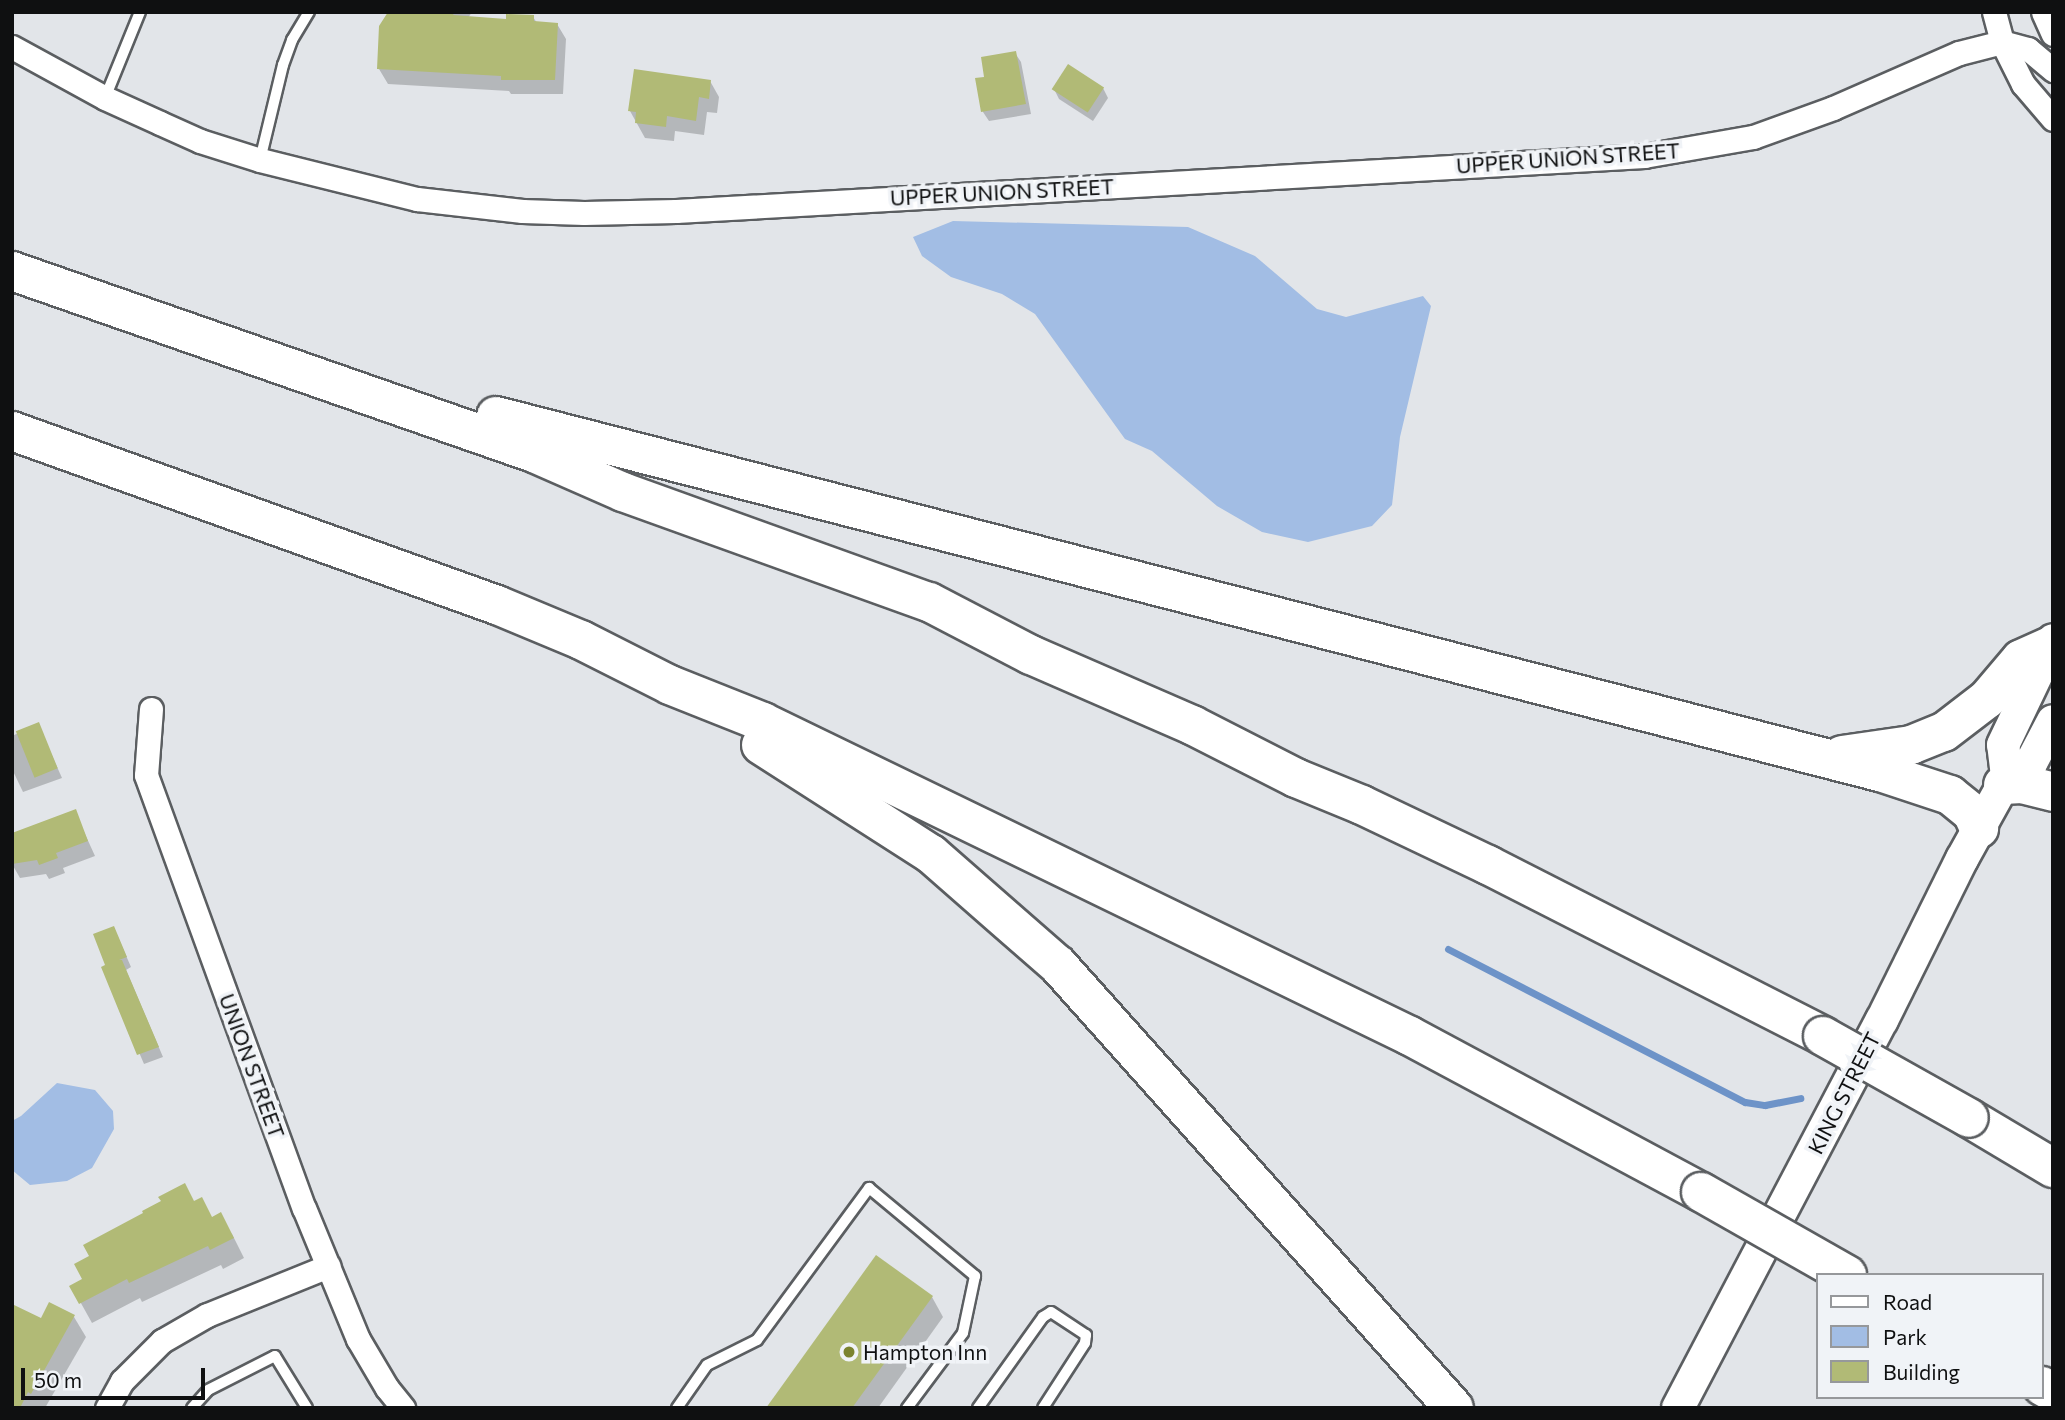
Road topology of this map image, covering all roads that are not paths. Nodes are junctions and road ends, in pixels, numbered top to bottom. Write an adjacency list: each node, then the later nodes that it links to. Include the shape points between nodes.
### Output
1 (140, 12): 9 (lane)
2 (309, 12): 11 (lane, via 283,65)
3 (1994, 12): 6 (street)
4 (2043, 12): 5 (street)
5 (2053, 34)
6 (2003, 42): 8 (street, via 2028,50); 10 (street, via 2023,84); 11 (street, UPPER UNION STREET, via 1959,53 1833,108 1752,137 1644,156 584,213 418,199)
7 (12, 47): 9 (street, UPPER UNION STREET)
8 (2053, 69)
9 (105, 98): 11 (street, UPPER UNION STREET, via 200,141)
10 (2053, 119)
11 (260, 160)
12 (12, 271): 13 (highway)
13 (267, 358): 19 (highway); 23 (highway, bridge, via 929,602 1042,661 1192,725 1488,865 1823,1036)
14 (12, 431): 15 (highway)
15 (496, 605): 25 (highway, bridge, via 763,722 1410,1036); 34 (highway, via 777,754 931,854 1058,965)
16 (2050, 644): 19 (highway, via 2021,659 1987,699 1944,732 1910,745); 20 (main road, via 2003,746)
17 (151, 709): 24 (street, UNION STREET, via 146,775)
18 (2053, 721): 20 (main road, KING STREET, via 2031,763)
19 (1822, 757): 22 (highway, via 1950,795 1972,813)
20 (2005, 780): 21 (highway); 22 (main road, KING STREET)
21 (2053, 792)
22 (1979, 828): 35 (main road, KING STREET)
23 (2053, 1168)
24 (328, 1266): 26 (street, via 207,1315 162,1341 122,1381); 29 (street, UNION STREET, via 358,1339)
25 (1843, 1273)
26 (107, 1408)
27 (192, 1408): 28 (lane, via 208,1390 275,1356)
28 (307, 1408)
29 (403, 1408)
30 (677, 1408): 31 (lane, via 707,1365 757,1340 869,1188 975,1276 962,1332)
31 (907, 1408)
32 (978, 1408): 33 (lane, via 1051,1312 1086,1335 1083,1350)
33 (1042, 1408)
34 (1454, 1408)
35 (1678, 1408)

